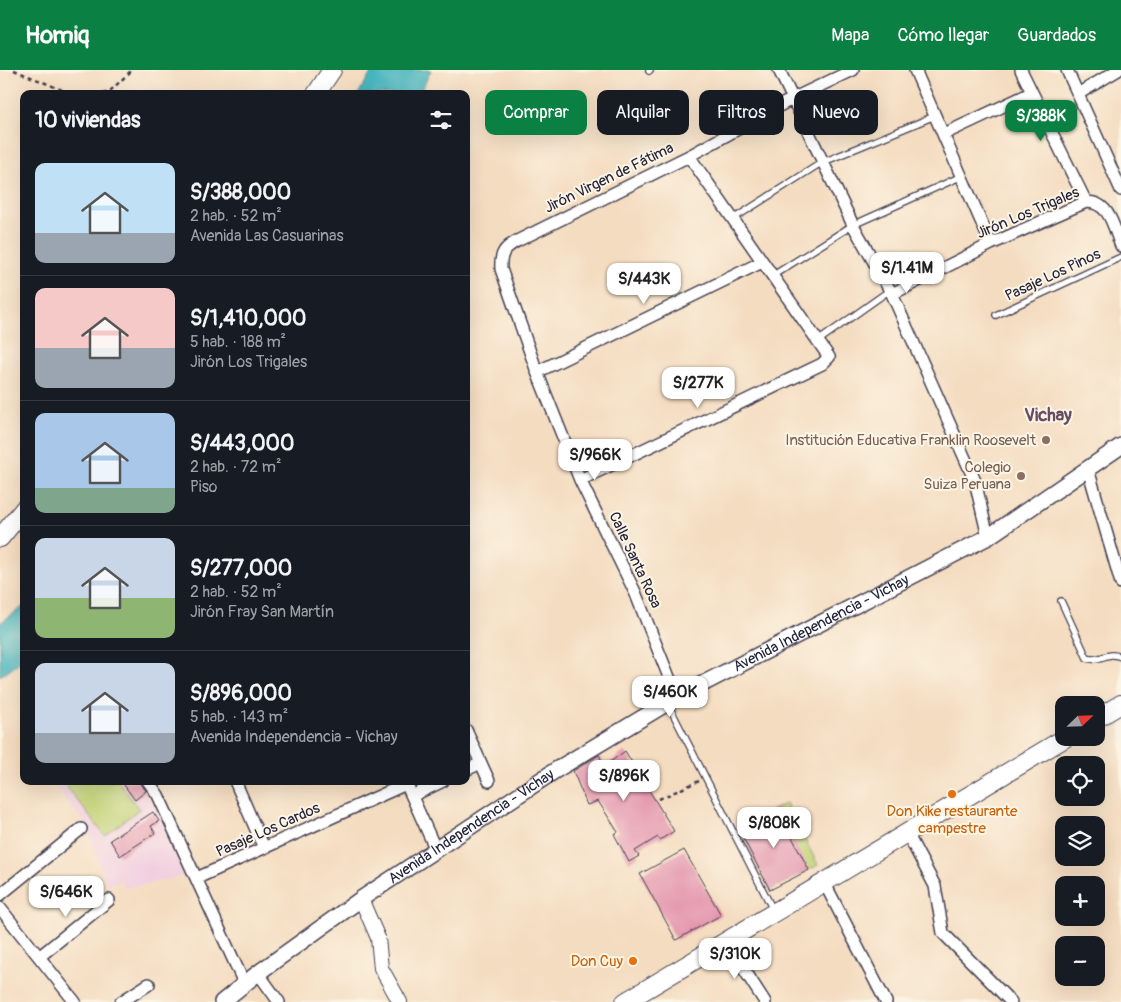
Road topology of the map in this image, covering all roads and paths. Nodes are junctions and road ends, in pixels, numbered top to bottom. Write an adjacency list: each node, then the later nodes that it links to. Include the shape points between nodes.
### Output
1 (14, 70): 10 (path)
2 (132, 70): 11 (path)
3 (332, 70): 12 (main road)
4 (778, 70): 15 (street)
5 (853, 70): 15 (street, Jirón Virgen de Fátima)
6 (915, 70): 16 (street)
7 (1021, 70): 13 (street)
8 (1067, 70): 14 (street)
9 (1118, 70): 14 (street)
10 (62, 90)
11 (111, 90)
12 (319, 90)
13 (1031, 94): 17 (street); 22 (street)
14 (1078, 94): 21 (street)
15 (792, 99): 18 (street, Jirón Virgen de Fátima); 19 (street)
16 (936, 115): 17 (street); 19 (lane)
17 (944, 134): 20 (street)
18 (689, 156): 23 (street); 29 (street, Jirón Virgen de Fátima, via 506,247 500,257)
19 (821, 163): 23 (lane); 24 (street)
20 (962, 176): 24 (lane); 25 (street)
21 (1120, 185)
22 (1090, 202): 25 (street, Jirón Los Trigales); 26 (street, via 1105,208)
23 (733, 219): 28 (street)
24 (852, 225): 30 (lane); 31 (street)
25 (991, 244): 31 (street, Jirón Los Trigales)
26 (1121, 246)
27 (1121, 257): 32 (lane, Pasaje Los Pinos)
28 (762, 262): 30 (street); 34 (street)
29 (501, 269): 34 (street, Calle Santa Rosa)
30 (772, 276): 33 (street)
31 (891, 292): 33 (lane); 39 (street, via 975,481)
32 (996, 315)
33 (818, 341): 37 (street, via 829,357 822,364)
34 (537, 372): 37 (street, Calle Santa Rosa)
35 (1121, 446): 36 (main road, Avenida Independencia - Vichay)
36 (1088, 469): 39 (main road, Avenida Independencia - Vichay); 41 (street)
37 (580, 480): 44 (street, Calle Santa Rosa, via 635,592)
38 (20, 514): 40 (main road)
39 (988, 536): 44 (main road, Avenida Independencia - Vichay)
40 (0, 538)
41 (1121, 582)
42 (1061, 601): 43 (lane, via 1087,658 1094,660 1112,654)
43 (1121, 657)
44 (672, 700): 51 (lane); 63 (main road, Avenida Independencia - Vichay)
45 (1121, 704): 46 (main road)
46 (1105, 714)
47 (470, 739): 49 (street)
48 (1055, 744): 61 (main road)
49 (481, 763): 50 (street); 52 (street)
50 (470, 768)
51 (705, 778): 59 (path); 70 (lane)
52 (489, 781)
53 (151, 785): 64 (street)
54 (240, 785): 62 (street)
55 (400, 785): 62 (street, Pasaje Los Cardos)
56 (407, 785): 58 (street)
57 (435, 785): 58 (street)
58 (412, 796): 63 (street)
59 (659, 799)
60 (81, 829): 66 (street)
61 (907, 833): 65 (main road); 84 (street, via 935,886 944,933)
62 (264, 848): 64 (street, Pasaje Los Cardos)
63 (435, 848): 67 (main road, Avenida Independencia - Vichay)
64 (197, 878): 74 (street)
65 (824, 882): 70 (main road); 83 (street)
66 (0, 895)
67 (361, 899): 73 (main road, Avenida Independencia - Vichay); 80 (street, via 378,938 381,968)
68 (109, 900): 72 (street)
69 (0, 908): 72 (street)
70 (774, 912): 71 (main road)
71 (727, 943): 81 (main road); 82 (street)
72 (39, 958): 76 (street)
73 (258, 973): 74 (main road, Avenida Independencia - Vichay); 79 (street)
74 (244, 983): 78 (main road, Avenida Independencia - Vichay)
75 (149, 984): 77 (street)
76 (75, 1002)
77 (121, 1002)
78 (222, 1002)
79 (279, 1002)
80 (400, 1002)
81 (625, 1002)
82 (765, 1002)
83 (886, 1002)
84 (1011, 1002)

